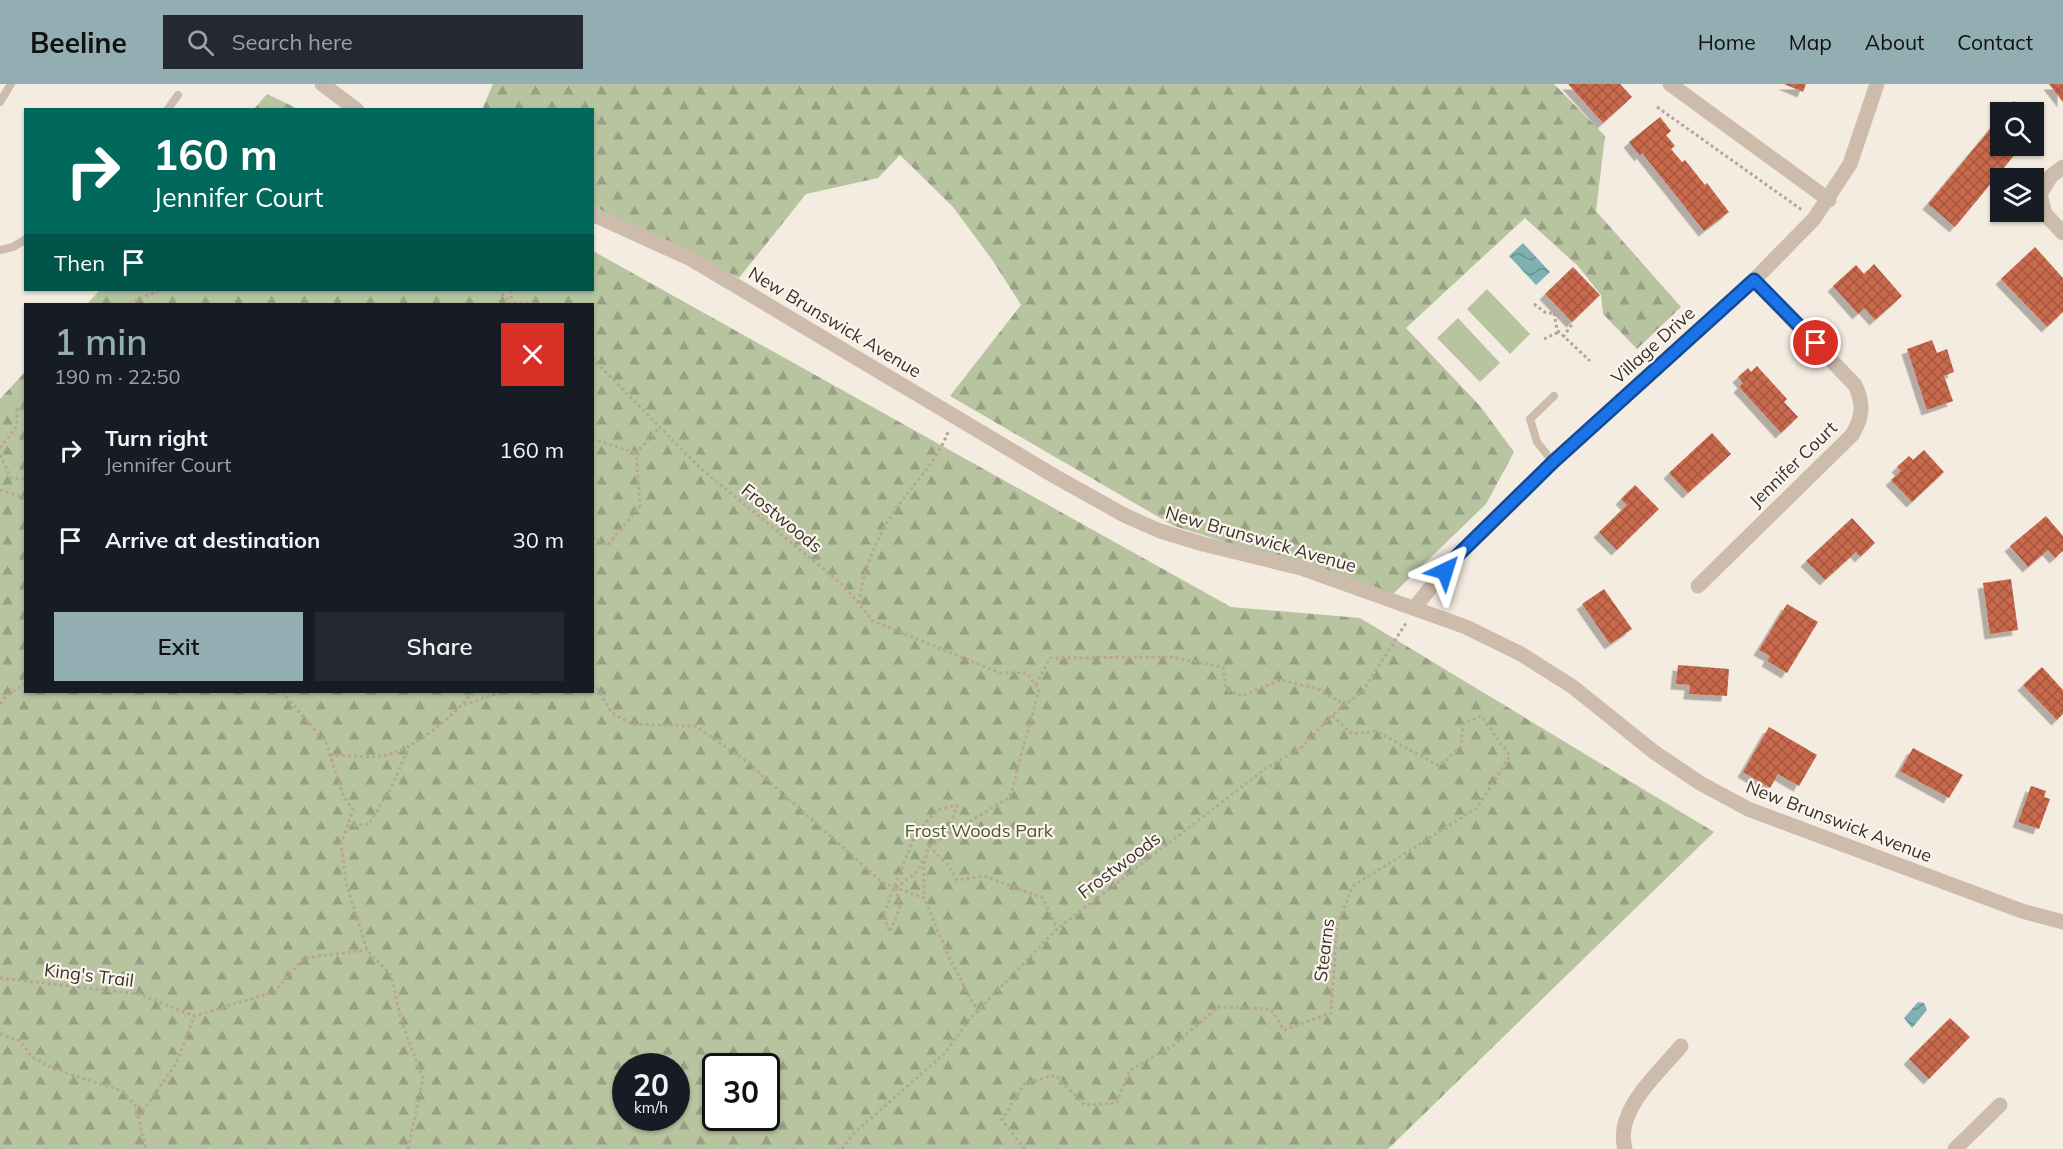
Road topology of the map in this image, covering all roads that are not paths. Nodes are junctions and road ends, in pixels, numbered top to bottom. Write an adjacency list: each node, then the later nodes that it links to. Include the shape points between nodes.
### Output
1 (11, 84): 6 (lane)
2 (322, 84): 8 (street)
3 (1670, 84): 10 (street)
4 (1877, 84): 10 (street, Village Drive, via 1861,138)
5 (178, 95): 7 (lane)
6 (0, 102)
7 (168, 108)
8 (354, 108)
9 (2063, 167): 12 (street, via 2051,176 2040,194 2045,214)
10 (1828, 201): 15 (street, Village Drive, via 1794,242)
11 (594, 215): 19 (street, New Brunswick Avenue, via 691,259 1066,483 1160,531 1301,568)
12 (2063, 233)
13 (24, 240): 14 (lane)
14 (0, 250)
15 (1754, 280): 17 (street, Village Drive); 18 (street, Jennifer Court, via 1856,385 1862,410 1852,435)
16 (1554, 396): 17 (lane, via 1530,419 1537,442)
17 (1553, 462): 19 (street, Village Drive, via 1456,557)
18 (1698, 586)
19 (1414, 608): 20 (street, New Brunswick Avenue, via 1466,627 1521,654 1573,687 1654,752 1748,809 2022,911)
20 (2063, 922)
21 (1681, 1046): 23 (street, via 1632,1107 1625,1125)
22 (2000, 1105): 24 (street)
23 (1625, 1149)
24 (1955, 1149)

